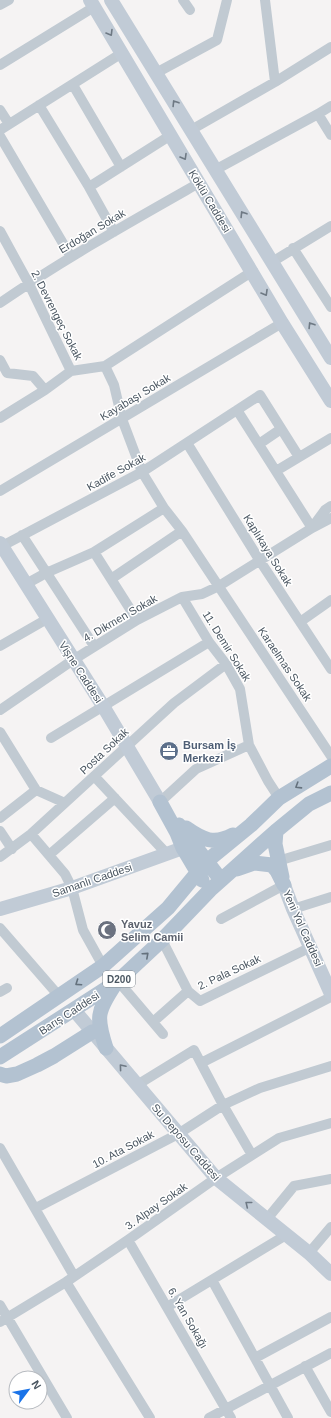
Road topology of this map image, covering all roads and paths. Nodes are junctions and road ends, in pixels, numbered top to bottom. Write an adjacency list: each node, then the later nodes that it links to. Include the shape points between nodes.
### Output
1 (9, 0): 7 (street)
2 (111, 0): 12 (main road, Köklü Caddesi)
3 (183, 0): 8 (street)
4 (227, 0): 12 (street, via 217,40)
5 (265, 0): 13 (street)
6 (92, 4): 10 (main road, Köklü Caddesi, one-way to 10); 11 (street)
7 (0, 5)
8 (190, 10)
9 (331, 47): 13 (street)
10 (122, 53): 14 (street); 22 (main road, Köklü Caddesi)
11 (0, 65)
12 (156, 73): 21 (main road, Köklü Caddesi, one-way to 12)
13 (275, 82): 21 (street)
14 (73, 85): 15 (street); 25 (street)
15 (39, 105): 19 (street); 28 (street)
16 (331, 106): 18 (street)
17 (0, 110): 19 (street)
18 (318, 114): 23 (street); 26 (street)
19 (9, 124): 20 (street)
20 (0, 130)
21 (191, 130): 26 (main road, Köklü Caddesi)
22 (171, 135): 25 (street); 27 (main road, Köklü Caddesi, one-way to 27)
23 (331, 135)
24 (0, 136): 33 (street)
25 (121, 167): 28 (street)
26 (215, 170): 34 (main road, Köklü Caddesi, one-way to 26)
27 (199, 183): 31 (street, Erdoğan Sokak); 35 (main road, Köklü Caddesi)
28 (89, 187): 31 (street)
29 (331, 226): 32 (street)
30 (0, 232): 36 (street, 2. Devrengeç Sokak)
31 (114, 232): 33 (street, Erdoğan Sokak)
32 (293, 248): 34 (street); 38 (street)
33 (71, 257): 36 (street, Erdoğan Sokak)
34 (272, 262): 40 (main road, Köklü Caddesi, one-way to 34)
35 (253, 271): 39 (main road, Köklü Caddesi, one-way to 39); 42 (street)
36 (28, 284): 37 (street, Erdoğan Sokak); 43 (street, 2. Devrengeç Sokak)
37 (0, 303)
38 (331, 307)
39 (282, 323): 46 (main road, Köklü Caddesi); 49 (street, Kayabaşı Sokak)
40 (331, 358)
41 (0, 360): 44 (street)
42 (105, 366): 43 (street, 2. Devrengeç Sokak); 49 (street, via 114,385)
43 (71, 371): 45 (street)
44 (4, 375): 45 (street, via 33,376)
45 (45, 390): 48 (street)
46 (331, 401)
47 (237, 410): 50 (street, Kadife Sokak, via 260,395); 52 (street, Kadife Sokak); 53 (street)
48 (0, 418)
49 (122, 419): 56 (street); 57 (street, Kayabaşı Sokak)
50 (281, 429): 53 (street); 54 (street)
51 (331, 438): 54 (street)
52 (187, 443): 56 (street, Kadife Sokak); 66 (street, Kaplıkaya Sokak)
53 (259, 444): 55 (street)
54 (299, 457): 55 (street)
55 (276, 471): 61 (street)
56 (142, 472): 59 (street); 63 (street, Kadife Sokak)
57 (0, 491)
58 (331, 506): 61 (street)
59 (164, 508): 62 (street); 65 (street)
60 (331, 518): 61 (street, 4. Dikmen Sokak)
61 (312, 528): 66 (street, 4. Dikmen Sokak)
62 (182, 531): 68 (street); 70 (street)
63 (22, 535): 64 (street, Kadife Sokak); 67 (street)
64 (1, 545): 69 (main road, Vişne Caddesi)
65 (94, 552): 67 (street); 68 (street)
66 (260, 561): 70 (street, 4. Dikmen Sokak); 75 (street, Kaplıkaya Sokak)
67 (46, 573): 69 (street); 78 (street)
68 (111, 579): 74 (street)
69 (26, 584): 73 (main road, Vişne Caddesi)
70 (218, 586): 71 (street, 4. Dikmen Sokak, via 202,594); 88 (street, Karaelmas Sokak)
71 (182, 597): 74 (street, 4. Dikmen Sokak); 76 (street, 11. Demir Sokak)
72 (331, 600): 75 (street)
73 (47, 619): 77 (street); 79 (main road, Vişne Caddesi)
74 (137, 620): 78 (street, 4. Dikmen Sokak)
75 (300, 622): 81 (street, Kaplıkaya Sokak)
76 (209, 642): 80 (street, 11. Demir Sokak); 82 (street)
77 (0, 646)
78 (94, 646): 79 (street, 4. Dikmen Sokak)
79 (73, 660): 82 (main road, Vişne Caddesi); 83 (street, 4. Dikmen Sokak)
80 (226, 664): 86 (street, 11. Demir Sokak, via 240,689); 87 (street, Posta Sokak, via 174,703)
81 (331, 669)
82 (102, 706): 85 (street); 87 (main road, Vişne Caddesi)
83 (0, 710)
84 (0, 732): 91 (street)
85 (51, 738)
86 (249, 745): 94 (street, 11. Demir Sokak); 95 (street, via 196,769)
87 (127, 746): 90 (street, Posta Sokak); 95 (main road, Vişne Caddesi)
88 (331, 756)
89 (331, 766): 94 (main road, D200, one-way to 94)
90 (95, 776): 93 (street); 96 (street, Posta Sokak)
91 (36, 790): 96 (street); 97 (street)
92 (331, 793): 100 (main road, D200, via 309,804)
93 (115, 798): 106 (street); 107 (street)
94 (279, 798): 99 (main road, D200)
95 (160, 802): 98 (main road); 104 (main road)
96 (65, 803): 102 (street, Posta Sokak)
97 (0, 818)
98 (177, 822): 99 (main road, via 196,835 216,842); 109 (main road)
99 (251, 825): 109 (main road, D200)
100 (276, 830): 110 (main road); 111 (main road, D200)
101 (0, 831): 105 (street)
102 (31, 834): 105 (street, Posta Sokak); 107 (street)
103 (331, 845): 110 (street)
104 (183, 848): 106 (main road, Samanlı Caddesi); 112 (main road); 118 (main road, via 184,881)
105 (12, 849): 108 (street, Posta Sokak)
106 (167, 854): 115 (main road, Samanlı Caddesi)
107 (49, 855): 115 (street, via 65,874)
108 (0, 858)
109 (207, 861): 112 (main road, Barış Caddesi / D200); 113 (main road)
110 (275, 863): 111 (main road, via 254,863); 114 (main road)
111 (233, 870): 113 (main road, D200)
112 (196, 872): 116 (main road); 118 (main road, Barış Caddesi / D200)
113 (221, 880): 116 (main road, Barış Caddesi / D200)
114 (284, 885): 120 (main road, Yeni Yol Caddesi); 121 (street)
115 (72, 888): 119 (main road, Samanlı Caddesi); 125 (street, via 83,930)
116 (210, 890): 123 (main road, Barış Caddesi / D200)
117 (331, 897): 120 (street)
118 (168, 908): 125 (main road, Barış Caddesi / D200)
119 (0, 909)
120 (293, 909): 124 (main road, Yeni Yol Caddesi)
121 (221, 919)
122 (0, 928): 129 (street)
123 (162, 940): 126 (main road, Barış Caddesi / D200, one-way to 123); 127 (street, 2. Pala Sokak)
124 (311, 946): 127 (street, 2. Pala Sokak, via 200,1001); 128 (main road, Yeni Yol Caddesi)
125 (103, 966): 129 (main road, Barış Caddesi / D200, one-way to 129)
126 (118, 981): 131 (main road, Barış Caddesi / D200); 132 (street); 136 (main road, via 104,1002 98,1022)
127 (188, 991): 132 (street)
128 (331, 994)
129 (59, 996): 131 (main road); 135 (main road, Barış Caddesi / D200)
130 (331, 998): 138 (street)
131 (74, 1010): 133 (main road, Su Deposu Caddesi); 137 (main road, Barış Caddesi / D200)
132 (153, 1022): 134 (street)
133 (92, 1032): 136 (main road, Su Deposu Caddesi); 140 (main road, via 37,1065 17,1074)
134 (163, 1034)
135 (0, 1036)
136 (106, 1048): 141 (main road, Su Deposu Caddesi, one-way to 136)
137 (0, 1058)
138 (201, 1063): 141 (street, via 194,1050); 142 (street)
139 (331, 1066): 142 (street, 10. Ata Sokak, via 260,1088)
140 (0, 1074)
141 (137, 1085): 144 (main road, Su Deposu Caddesi)
142 (223, 1105): 144 (street, 10. Ata Sokak); 146 (street)
143 (331, 1123): 146 (street, 3. Alpay Sokak, via 279,1138)
144 (178, 1134): 147 (main road, Su Deposu Caddesi); 149 (street, 10. Ata Sokak)
145 (0, 1148): 149 (street)
146 (252, 1155): 147 (street, 3. Alpay Sokak)
147 (216, 1178): 150 (main road, Su Deposu Caddesi, one-way to 147); 153 (street, 3. Alpay Sokak)
148 (331, 1179): 150 (street, via 294,1186)
149 (36, 1208): 156 (street)
150 (267, 1220): 152 (main road, Su Deposu Caddesi)
151 (331, 1227): 154 (street)
152 (286, 1235): 154 (main road, Su Deposu Caddesi); 157 (street)
153 (128, 1240): 156 (street, 3. Alpay Sokak); 160 (street, 6. Yan Sokağı)
154 (309, 1253): 155 (main road, Su Deposu Caddesi)
155 (331, 1274)
156 (74, 1276): 158 (street, 3. Alpay Sokak)
157 (212, 1280): 160 (street); 164 (street)
158 (66, 1282): 162 (street, 3. Alpay Sokak); 170 (street)
159 (0, 1305): 162 (street)
160 (167, 1307): 167 (street, 6. Yan Sokağı)
161 (331, 1317): 164 (street)
162 (4, 1320): 169 (street)
163 (331, 1354): 165 (street)
164 (255, 1358): 166 (street)
165 (305, 1366): 166 (street); 168 (street)
166 (270, 1385): 167 (street); 173 (street)
167 (226, 1408): 171 (street); 172 (street, 6. Yan Sokağı)
168 (331, 1412)
169 (67, 1418)
170 (150, 1418)
171 (208, 1418)
172 (231, 1418)
173 (288, 1418)

